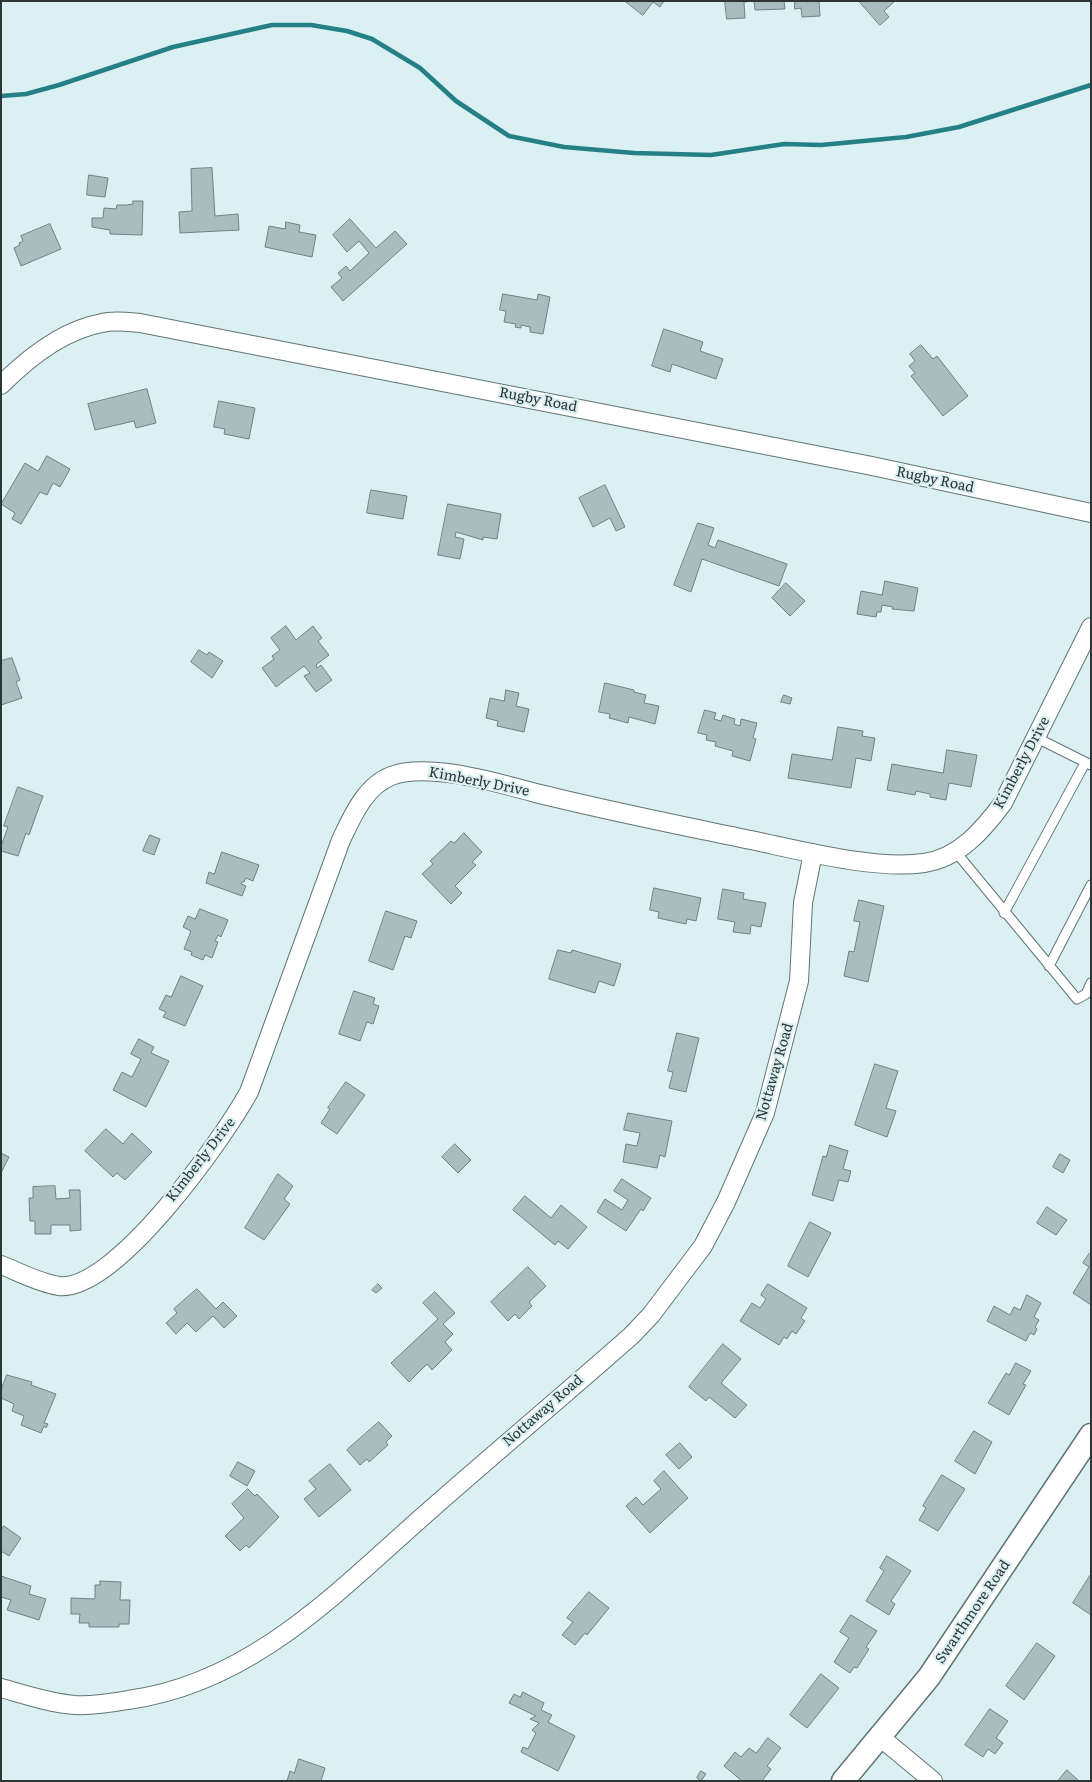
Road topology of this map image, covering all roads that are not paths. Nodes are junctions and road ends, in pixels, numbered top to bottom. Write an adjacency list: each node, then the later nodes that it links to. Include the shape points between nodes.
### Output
1 (1, 385): 2 (street, Rugby Road, via 21,365 72,334 100,323 140,322)
2 (1091, 513)
3 (1091, 627): 4 (street, Kimberly Drive)
4 (1037, 738): 5 (lane); 6 (street, Kimberly Drive, via 990,822)
5 (1088, 764): 9 (lane)
6 (955, 852): 7 (street, Kimberly Drive, via 925,863 909,864); 9 (lane)
7 (812, 853): 12 (street, Kimberly Drive, via 426,770 388,777 374,787 357,807 341,840 248,1092 206,1159 149,1226 113,1262 82,1282 59,1286); 14 (street, Nottaway Road, via 803,903 799,981 765,1113 703,1246 631,1336 346,1584 266,1649 186,1688 144,1698 77,1705)
8 (1091, 885): 10 (lane)
9 (1004, 913): 10 (lane)
10 (1049, 966): 11 (lane, via 1077,999 1086,994)
11 (1091, 983)
12 (1, 1265)
13 (1091, 1435): 15 (street, Swarthmore Road, via 929,1677)
14 (1, 1688)
15 (880, 1737): 16 (street, Swarthmore Road); 17 (street)
16 (844, 1781)
17 (933, 1781)

